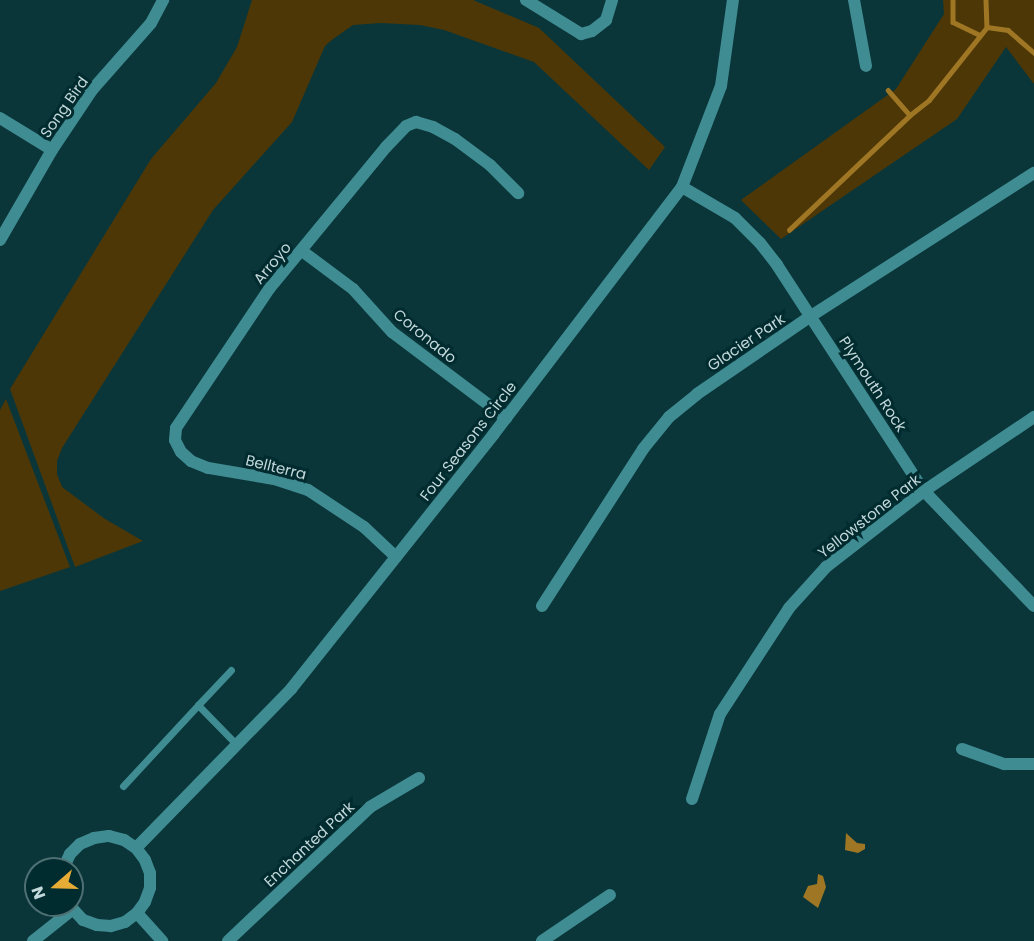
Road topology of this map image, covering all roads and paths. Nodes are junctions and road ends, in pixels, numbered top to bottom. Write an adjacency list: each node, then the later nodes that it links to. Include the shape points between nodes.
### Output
1 (163, 0): 8 (street, Song Bird, via 151,23 92,90)
2 (526, 0): 3 (street, via 581,34 606,20)
3 (612, 0)
4 (733, 0): 10 (street, Four Seasons Circle, via 721,86)
5 (854, 0): 6 (street)
6 (866, 66)
7 (0, 118): 8 (street)
8 (52, 150): 12 (street, Song Bird)
9 (1034, 173): 14 (street, Glacier Park)
10 (682, 187): 14 (street, Plymouth Rock, via 735,218 760,243); 16 (street, Four Seasons Circle)
11 (518, 193): 13 (street, Arroyo, via 490,165 455,139 416,122 406,126 386,147)
12 (0, 240)
13 (302, 251): 16 (street, Coronado, via 353,289 392,332); 17 (street, Arroyo, via 269,289 190,405 176,428)
14 (811, 316): 18 (street, Plymouth Rock); 20 (street, Glacier Park, via 697,393 669,417 642,450)
15 (1034, 417): 18 (street, Yellowstone Park)
16 (506, 418): 19 (street, Four Seasons Circle)
17 (175, 440): 19 (street, Bellterra, via 191,461 208,468 274,479 308,490 364,527)
18 (924, 491): 21 (street, Plymouth Rock); 29 (street, Yellowstone Park, via 826,567 789,608 720,714)
19 (396, 557): 24 (street, Four Seasons Circle, via 291,689)
20 (542, 606)
21 (1034, 606)
22 (231, 670): 23 (lane)
23 (198, 705): 24 (lane); 28 (lane)
24 (237, 745): 30 (street, Four Seasons Circle)
25 (962, 749): 26 (street, via 1004,764)
26 (1034, 764)
27 (418, 778): 38 (street, Enchanted Park, via 370,807)
28 (123, 786)
29 (692, 799)
30 (136, 848): 31 (street, via 109,836 94,838 80,844); 33 (street, via 150,873 148,895)
31 (69, 857)
32 (610, 895): 39 (street)
33 (137, 913): 35 (street, via 111,926); 37 (street)
34 (60, 917): 36 (street)
35 (80, 917)
36 (33, 941)
37 (162, 941)
38 (228, 941)
39 (542, 941)

